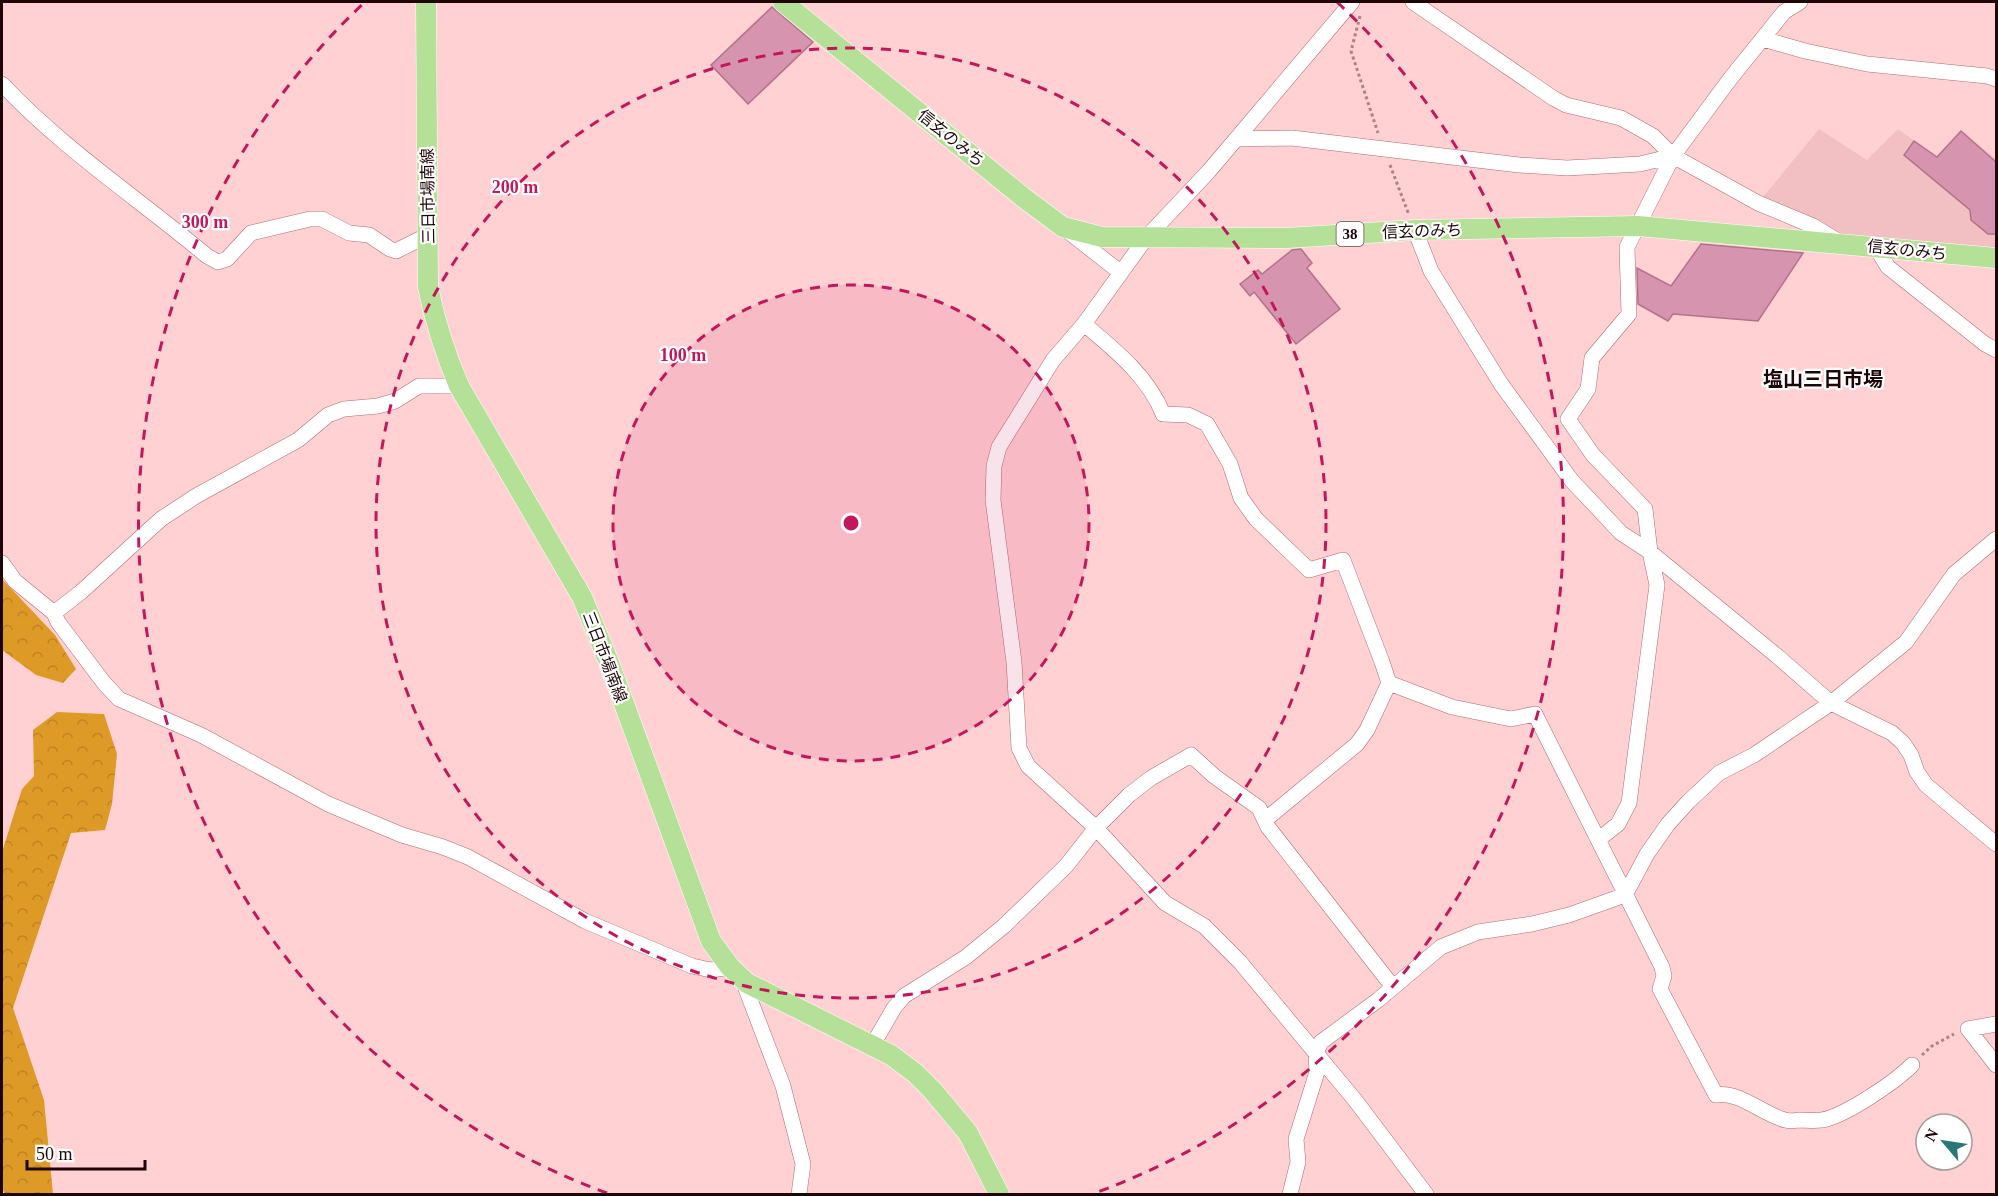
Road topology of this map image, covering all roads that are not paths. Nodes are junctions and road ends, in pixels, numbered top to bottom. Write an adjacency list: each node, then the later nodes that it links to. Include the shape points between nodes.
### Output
1 (426, 2): 14 (main road, 三日市場南線)
2 (1413, 2): 10 (street, via 1553,98 1566,105 1622,118 1653,136)
3 (1800, 2): 6 (street, via 1784,12)
4 (790, 4): 12 (main road, 信玄のみち / 38)
5 (1357, 6): 9 (street)
6 (1763, 39): 7 (street, via 1867,64); 10 (street)
7 (1996, 79)
8 (2, 84): 14 (street, via 28,112 74,150 218,262 227,259 251,233 310,219 322,219 349,233 369,235 396,251)
9 (1236, 140): 10 (street, via 1292,138 1567,168 1640,164); 15 (street)
10 (1673, 156): 11 (street); 16 (street)
11 (1638, 226): 13 (main road, 信玄のみち / 38); 16 (main road, 信玄のみち / 38); 24 (street, via 1627,247 1629,314 1592,358 1588,389 1568,418 1593,455 1645,509)
12 (1063, 227): 15 (main road, 信玄のみち / 38, via 1102,237); 19 (street)
13 (1415, 230): 15 (main road, 信玄のみち / 38, via 1287,238); 24 (street, via 1431,271 1496,375 1572,481 1621,533)
14 (428, 235): 22 (main road, 三日市場南線, via 428,287 444,352)
15 (1146, 238): 19 (street)
16 (1841, 243): 17 (main road, 信玄のみち / 38)
17 (1875, 246): 18 (main road, 信玄のみち / 38); 21 (street, via 1887,267)
18 (1996, 258)
19 (1120, 272): 20 (street)
20 (1084, 324): 27 (street, via 1137,372 1163,414 1188,415 1207,424 1230,464 1241,498 1256,519 1309,570 1342,560); 30 (street, via 1053,360 999,447 993,500 1014,662 1019,748 1028,766)
21 (1996, 350)
22 (459, 386): 26 (street, via 419,386 395,401 328,415 298,440 161,519); 34 (main road, 三日市場南線, via 582,597 711,941)
23 (1996, 539): 28 (street, via 1954,574 1906,642)
24 (1650, 552): 28 (street); 32 (street, via 1657,585 1629,803 1618,824)
25 (2, 564): 26 (street, via 15,581)
26 (54, 613): 34 (street, via 119,699 201,735 328,804 468,858 596,925 692,966 711,970)
27 (1389, 683): 29 (street, via 1357,744); 32 (street, via 1452,707 1511,719 1535,714)
28 (1831, 703): 31 (street, via 1892,733 1911,755 1926,785); 33 (street, via 1719,773 1668,824)
29 (1265, 820): 30 (street, via 1258,808 1191,755 1151,778); 36 (street)
30 (1095, 828): 38 (street, via 1066,866 1004,926 966,957 904,996); 39 (street, via 1165,903 1204,926 1240,962)
31 (1995, 839)
32 (1598, 840): 33 (street)
33 (1625, 895): 36 (street, via 1569,915 1455,940); 40 (street, via 1662,967 1660,989 1716,1095 1735,1097 1786,1121 1822,1120 1874,1095)
34 (730, 967): 35 (main road, 三日市場南線)
35 (747, 983): 38 (main road, 三日市場南線); 42 (street, via 783,1086 803,1164)
36 (1393, 987): 39 (street, via 1321,1042)
37 (1996, 1024): 41 (street, via 1968,1029)
38 (872, 1046): 43 (main road, 三日市場南線, via 891,1055 933,1091 968,1133)
39 (1316, 1053): 44 (street, via 1317,1072 1296,1139 1298,1162); 45 (street)
40 (1912, 1065)
41 (1996, 1065)
42 (799, 1194)
43 (999, 1194)
44 (1290, 1194)
45 (1426, 1194)

